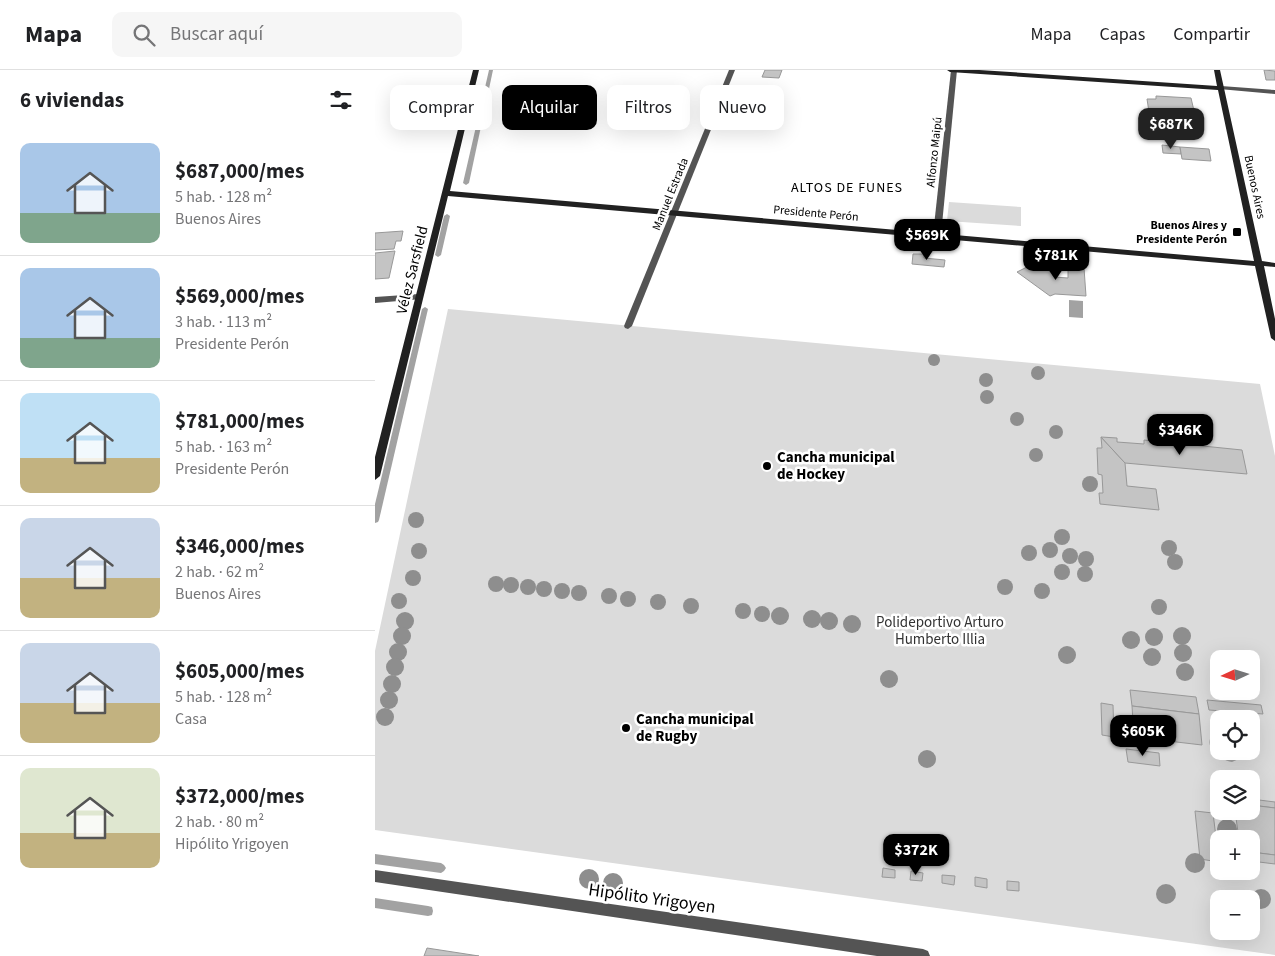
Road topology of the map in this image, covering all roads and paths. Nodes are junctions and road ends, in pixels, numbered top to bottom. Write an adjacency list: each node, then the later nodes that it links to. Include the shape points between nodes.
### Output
1 (476, 70): 7 (main road, Vélez Sarsfield)
2 (732, 70): 8 (street, Manuel Estrada)
3 (952, 70): 5 (main road); 9 (street, Alfonzo Maipú)
4 (1217, 70): 5 (main road, Buenos Aires)
5 (1221, 88): 6 (street); 10 (main road, Buenos Aires)
6 (1275, 92)
7 (445, 193): 8 (main road, Presidente Perón); 12 (main road, Vélez Sarsfield)
8 (675, 213): 9 (main road, Presidente Perón); 14 (street, Manuel Estrada)
9 (937, 236): 10 (main road, Presidente Perón)
10 (1259, 263): 11 (main road, Presidente Perón); 15 (main road, Buenos Aires)
11 (1275, 265)
12 (419, 297): 13 (street); 16 (main road, Vélez Sarsfield)
13 (375, 300)
14 (628, 326)
15 (1275, 338)
16 (375, 476)
17 (375, 876): 18 (street, Hipólito Yrigoyen)
18 (923, 956)

